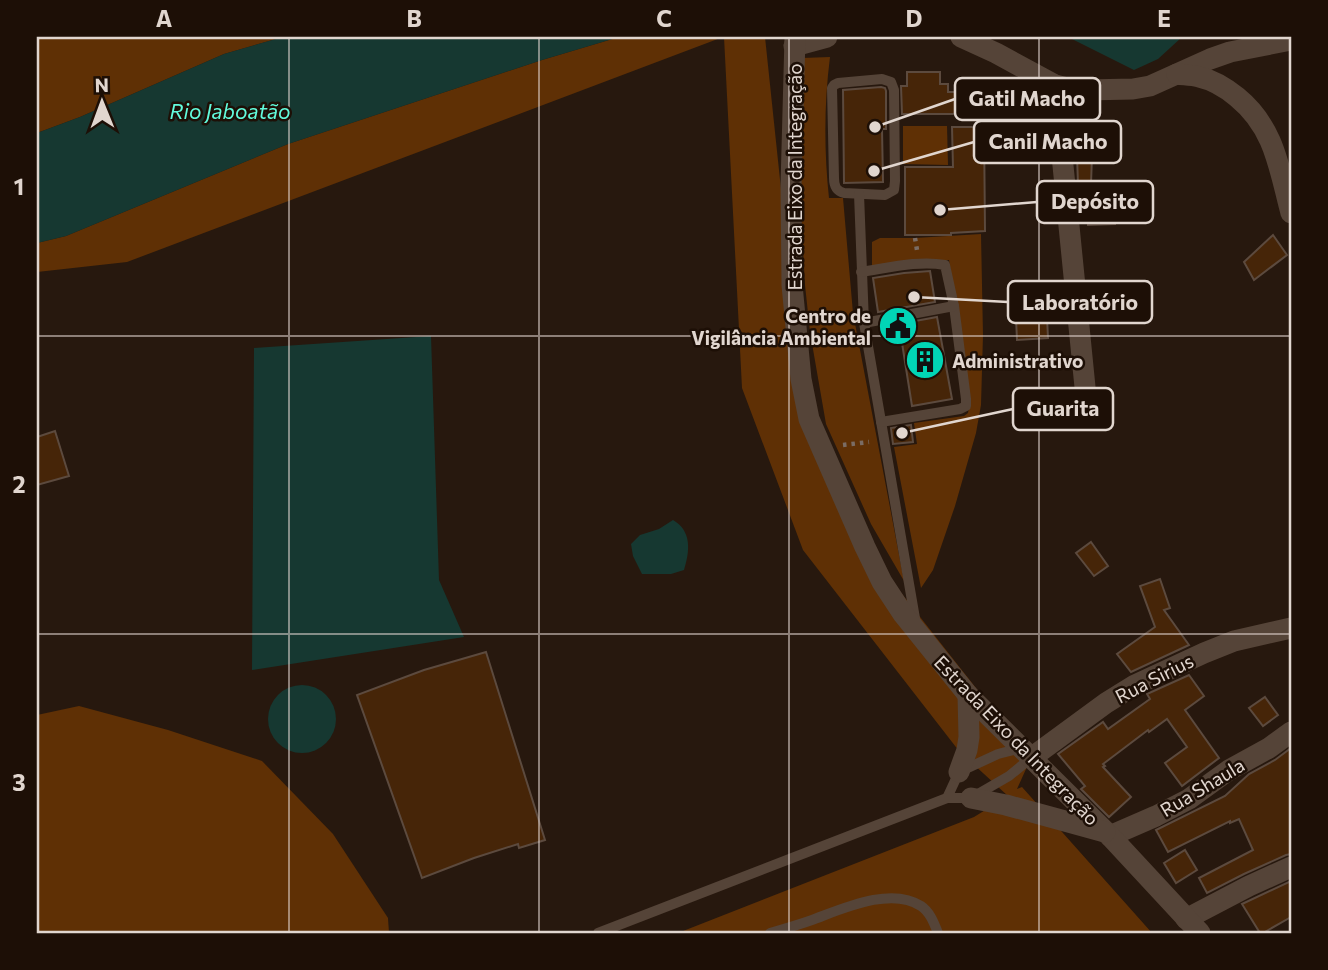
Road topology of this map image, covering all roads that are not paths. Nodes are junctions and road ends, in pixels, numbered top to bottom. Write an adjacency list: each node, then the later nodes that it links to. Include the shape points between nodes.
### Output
1 (827, 37): 4 (street)
2 (961, 37): 6 (street)
3 (1291, 40): 5 (street, via 1230,52)
4 (795, 42): 15 (street, Estrada Eixo da Integração, via 792,285 803,392 820,447 881,582)
5 (1177, 74): 6 (street, via 1133,89); 8 (street, via 1226,88 1250,108 1270,140)
6 (1055, 85): 12 (street)
7 (859, 194): 7 (lane, via 885,195 894,190 894,90 887,79 838,83 832,88 834,184 839,192); 9 (lane)
8 (1291, 213)
9 (861, 272): 10 (lane, via 945,265); 11 (lane)
10 (954, 306): 11 (lane); 13 (lane, via 966,406)
11 (864, 323): 13 (lane)
12 (1085, 387)
13 (881, 422): 15 (lane)
14 (1291, 628): 18 (street, Rua Sirius, via 1234,641 1135,685)
15 (918, 634): 16 (street, Estrada Eixo da Integração)
16 (968, 695): 18 (street, Estrada Eixo da Integração); 19 (street, via 969,737)
17 (1291, 732): 22 (street, Rua Shaula, via 1189,799)
18 (1026, 753): 19 (lane, via 998,754); 21 (lane, via 1009,776); 22 (street, Estrada Eixo da Integração)
19 (959, 772): 20 (lane)
20 (947, 798): 21 (lane); 25 (lane)
21 (971, 798): 22 (street)
22 (1108, 834): 24 (street, Estrada Eixo da Integração)
23 (1291, 867): 24 (street, via 1249,886)
24 (1193, 926)
25 (598, 933)
26 (770, 933): 27 (lane, via 884,898 909,900 923,907)
27 (938, 933)

